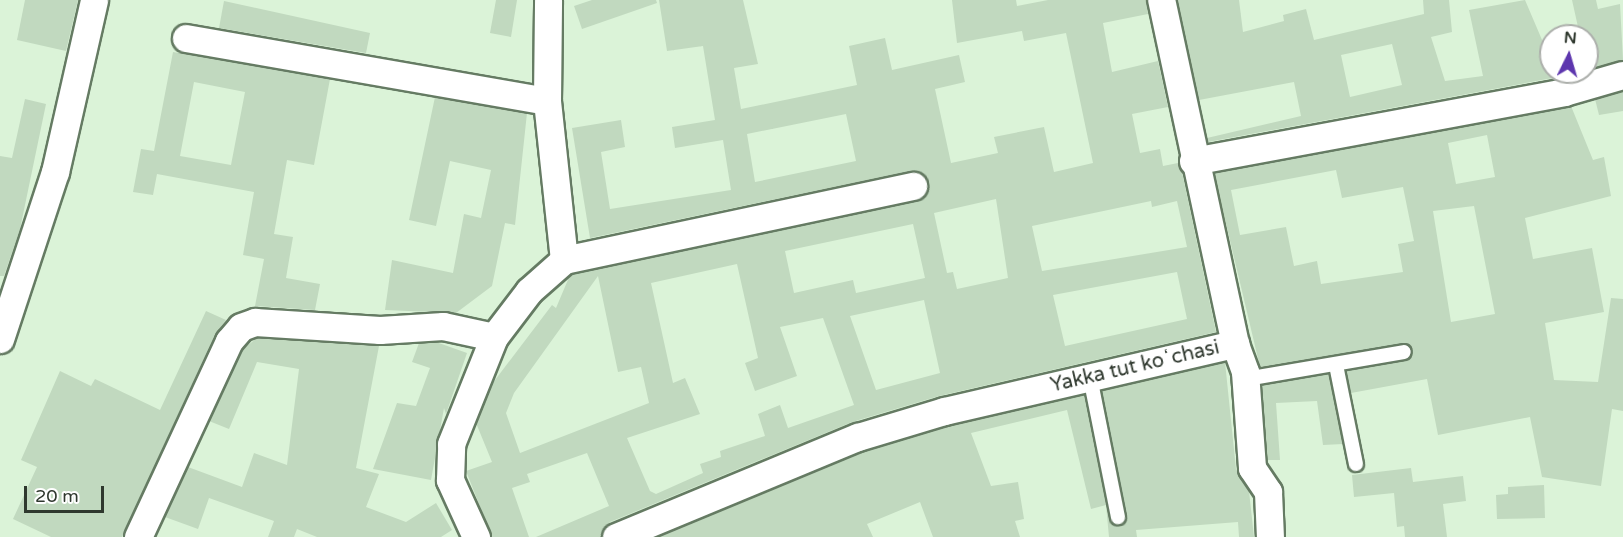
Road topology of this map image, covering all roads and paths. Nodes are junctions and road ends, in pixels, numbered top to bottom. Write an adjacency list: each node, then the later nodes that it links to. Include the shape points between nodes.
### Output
1 (94, 0): 11 (street, via 55,172)
2 (1161, 0): 7 (street, Yakka tut koʻchasi)
3 (550, 1): 6 (street)
4 (186, 38): 6 (street)
5 (1623, 75): 7 (street, via 1564,92)
6 (547, 101): 9 (street)
7 (1193, 161): 12 (street, Yakka tut koʻchasi)
8 (913, 186): 9 (street)
9 (564, 260): 10 (street, via 529,291)
10 (494, 337): 19 (street, via 443,326 380,330 255,322 241,327 229,341); 20 (street, via 451,444 450,480)
11 (0, 339)
12 (1235, 344): 15 (street, Yakka tut koʻchasi); 16 (street)
13 (1404, 352): 14 (lane)
14 (1336, 365): 16 (lane); 17 (lane)
15 (1090, 377): 18 (lane); 21 (street, Yakka tut koʻchasi, via 944,411 858,437)
16 (1246, 379): 22 (street, via 1251,462 1268,492)
17 (1356, 464)
18 (1118, 517)
19 (138, 537)
20 (476, 537)
21 (616, 537)
22 (1270, 537)

